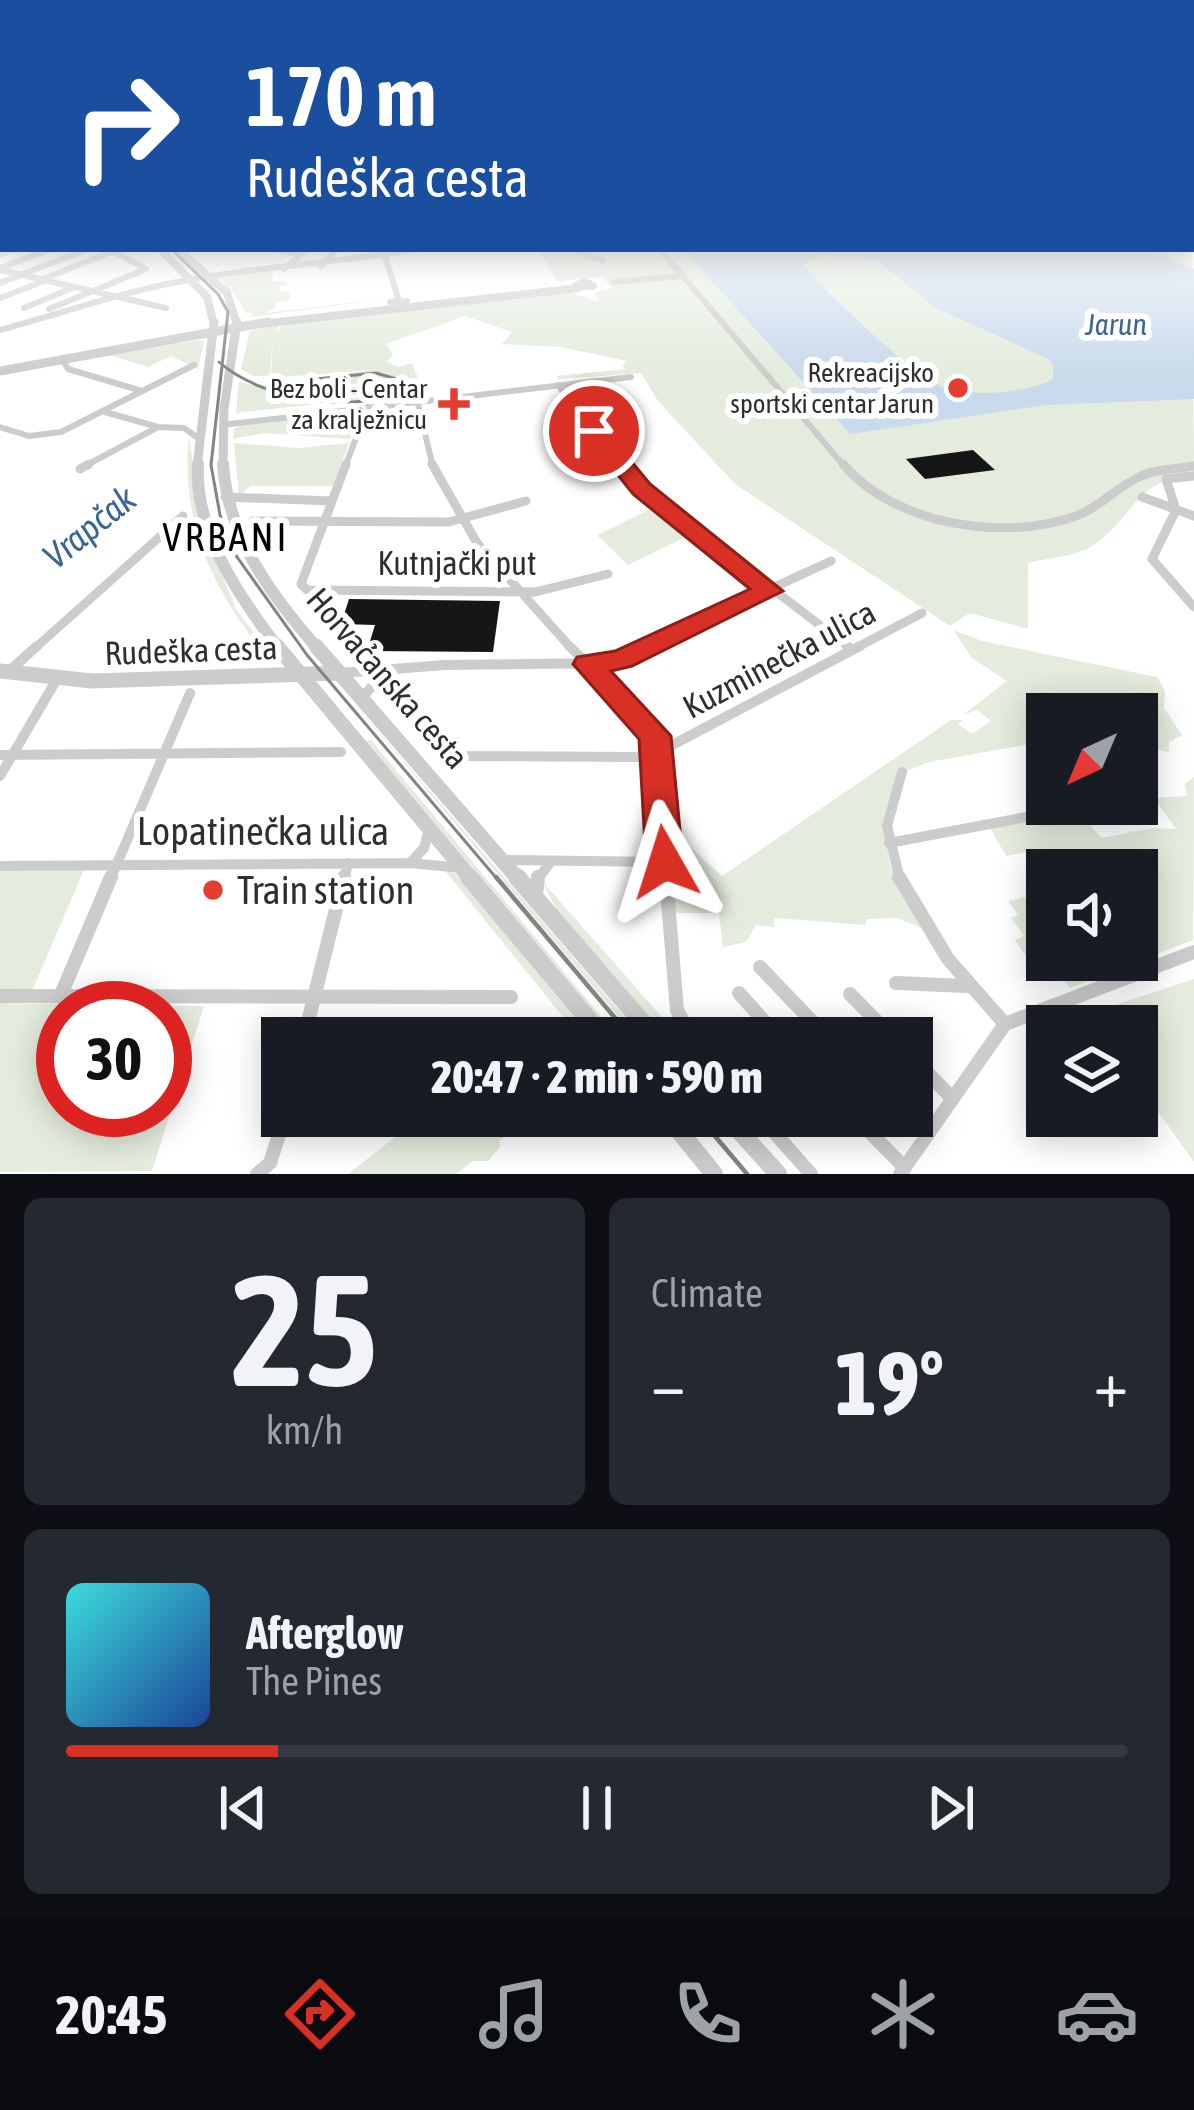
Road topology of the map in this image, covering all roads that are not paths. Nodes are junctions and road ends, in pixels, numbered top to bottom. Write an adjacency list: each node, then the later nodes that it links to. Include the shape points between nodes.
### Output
1 (44, 266): 12 (street)
2 (76, 266): 16 (street)
3 (140, 266): 21 (street, via 146,269)
4 (177, 266): 15 (street)
5 (197, 266): 13 (street)
6 (288, 266): 10 (street)
7 (321, 266): 10 (street)
8 (384, 266): 24 (street)
9 (674, 266): 14 (street)
10 (284, 269): 13 (street)
11 (1, 271): 12 (street)
12 (20, 275): 16 (street); 17 (street)
13 (209, 276): 15 (street); 28 (street, via 227,294)
14 (682, 276): 18 (street); 46 (street, via 850,473 918,513 983,528 1050,526 1142,475)
15 (190, 279): 23 (street); 29 (street, via 207,297)
16 (43, 281): 20 (street); 22 (street)
17 (0, 283)
18 (593, 284): 19 (street)
19 (578, 286): 24 (street); 28 (street)
20 (72, 288): 21 (street); 25 (street)
21 (89, 292): 23 (street); 27 (street)
22 (0, 298)
23 (115, 298): 26 (street); 30 (street)
24 (398, 300): 28 (street)
25 (24, 308)
26 (166, 308)
27 (49, 309)
28 (237, 324): 29 (street); 41 (street, Horvaćanska cesta)
29 (215, 328): 31 (street); 33 (street); 40 (street, Horvaćanska cesta)
30 (0, 329)
31 (62, 359): 33 (street); 36 (street, via 73,371)
32 (194, 365): 36 (street)
33 (0, 369)
34 (631, 377): 35 (street)
35 (558, 385): 37 (street); 61 (street, via 642,489)
36 (142, 392): 39 (street)
37 (417, 400): 38 (street); 56 (street, via 432,471)
38 (368, 406): 41 (street); 50 (street, Kutnjački put)
39 (105, 412): 42 (street, via 48,436); 43 (street)
40 (201, 420): 44 (street); 45 (street, Horvaćanska cesta)
41 (222, 425): 52 (street, Horvaćanska cesta)
42 (0, 427)
43 (158, 427): 44 (street); 47 (street)
44 (184, 428): 45 (street)
45 (198, 438): 65 (street, Horvaćanska cesta, via 204,518 243,602)
46 (1194, 466)
47 (80, 469)
48 (1194, 476): 53 (street, via 1166,479)
49 (1142, 497): 53 (street)
50 (332, 501): 52 (street); 58 (street, Kutnjački put)
51 (526, 501): 56 (street, Kutnjački put)
52 (227, 504): 70 (street, Horvaćanska cesta, via 267,586)
53 (1176, 509): 55 (street); 63 (street, via 1152,562)
54 (183, 516): 69 (street)
55 (1194, 516)
56 (459, 519): 58 (street, Kutnjački put); 62 (street)
57 (253, 521): 58 (street)
58 (325, 522): 62 (street, Kutnjački put, via 301,584 307,590)
59 (831, 561): 61 (street, Rudeška cesta)
60 (608, 574): 62 (street, Kutnjački put)
61 (769, 591): 66 (street); 67 (street, Rudeška cesta, via 621,659)
62 (520, 592): 67 (street)
63 (1194, 608)
64 (922, 614): 66 (street, Kuzminečka ulica)
65 (277, 647): 71 (street, Horvaćanska cesta); 72 (street)
66 (852, 650): 78 (street, Kuzminečka ulica)
67 (588, 664): 68 (street, Rudeška cesta); 78 (street, via 642,717)
68 (385, 671): 70 (street, Rudeška cesta); 75 (street)
69 (3, 672): 73 (street, Rudeška cesta)
70 (340, 673): 71 (street, Rudeška cesta); 75 (street, Horvaćanska cesta)
71 (298, 674): 72 (street, Rudeška cesta); 84 (street, Horvaćanska cesta)
72 (255, 677): 73 (street, Rudeška cesta)
73 (57, 679): 79 (street)
74 (190, 693): 77 (street, Lopatinečka ulica)
75 (362, 698): 86 (street, Horvaćanska cesta)
76 (341, 752): 77 (street)
77 (165, 753): 79 (street); 92 (street, Lopatinečka ulica)
78 (657, 753): 80 (street, Kuzminečka ulica); 87 (street)
79 (6, 755): 82 (street)
80 (446, 756)
81 (902, 772): 85 (street)
82 (0, 776)
83 (1026, 817): 85 (street)
84 (429, 829): 89 (street, Lopatinečka ulica); 93 (street, Horvaćanska cesta)
85 (889, 843): 99 (street, via 899,877)
86 (498, 858): 90 (street); 94 (street, Horvaćanska cesta)
87 (665, 862): 90 (street); 110 (street)
88 (348, 863): 89 (street, Lopatinečka ulica); 92 (street, Lopatinečka ulica); 106 (street)
89 (410, 863): 93 (street, Lopatinečka ulica)
90 (554, 863): 94 (street, via 538,875)
91 (0, 866): 92 (street, Lopatinečka ulica)
92 (116, 866): 97 (street, Lopatinečka ulica)
93 (462, 868): 108 (street, Horvaćanska cesta)
94 (536, 902): 109 (street, Horvaćanska cesta)
95 (1194, 952): 114 (street)
96 (760, 967): 112 (street)
97 (67, 981)
98 (896, 983): 99 (street)
99 (966, 986): 114 (street)
100 (739, 993): 111 (street)
101 (850, 994): 113 (street)
102 (0, 996): 103 (street)
103 (36, 997)
104 (511, 997): 106 (street)
105 (192, 998): 106 (street)
106 (314, 999): 107 (street)
107 (309, 1017)
108 (586, 1017)
109 (637, 1017)
110 (681, 1017)
111 (760, 1017)
112 (807, 1017)
113 (872, 1017)
114 (1005, 1024): 116 (street)
115 (933, 1078): 116 (street)
116 (951, 1096): 117 (street)
117 (933, 1126)
118 (278, 1137): 125 (street, via 271,1162)
119 (685, 1137): 126 (street)
120 (745, 1137): 127 (street)
121 (778, 1137): 128 (street)
122 (872, 1137): 124 (street)
123 (926, 1137): 124 (street)
124 (902, 1171)
125 (257, 1174)
126 (714, 1174)
127 (778, 1174)
128 (811, 1174)

